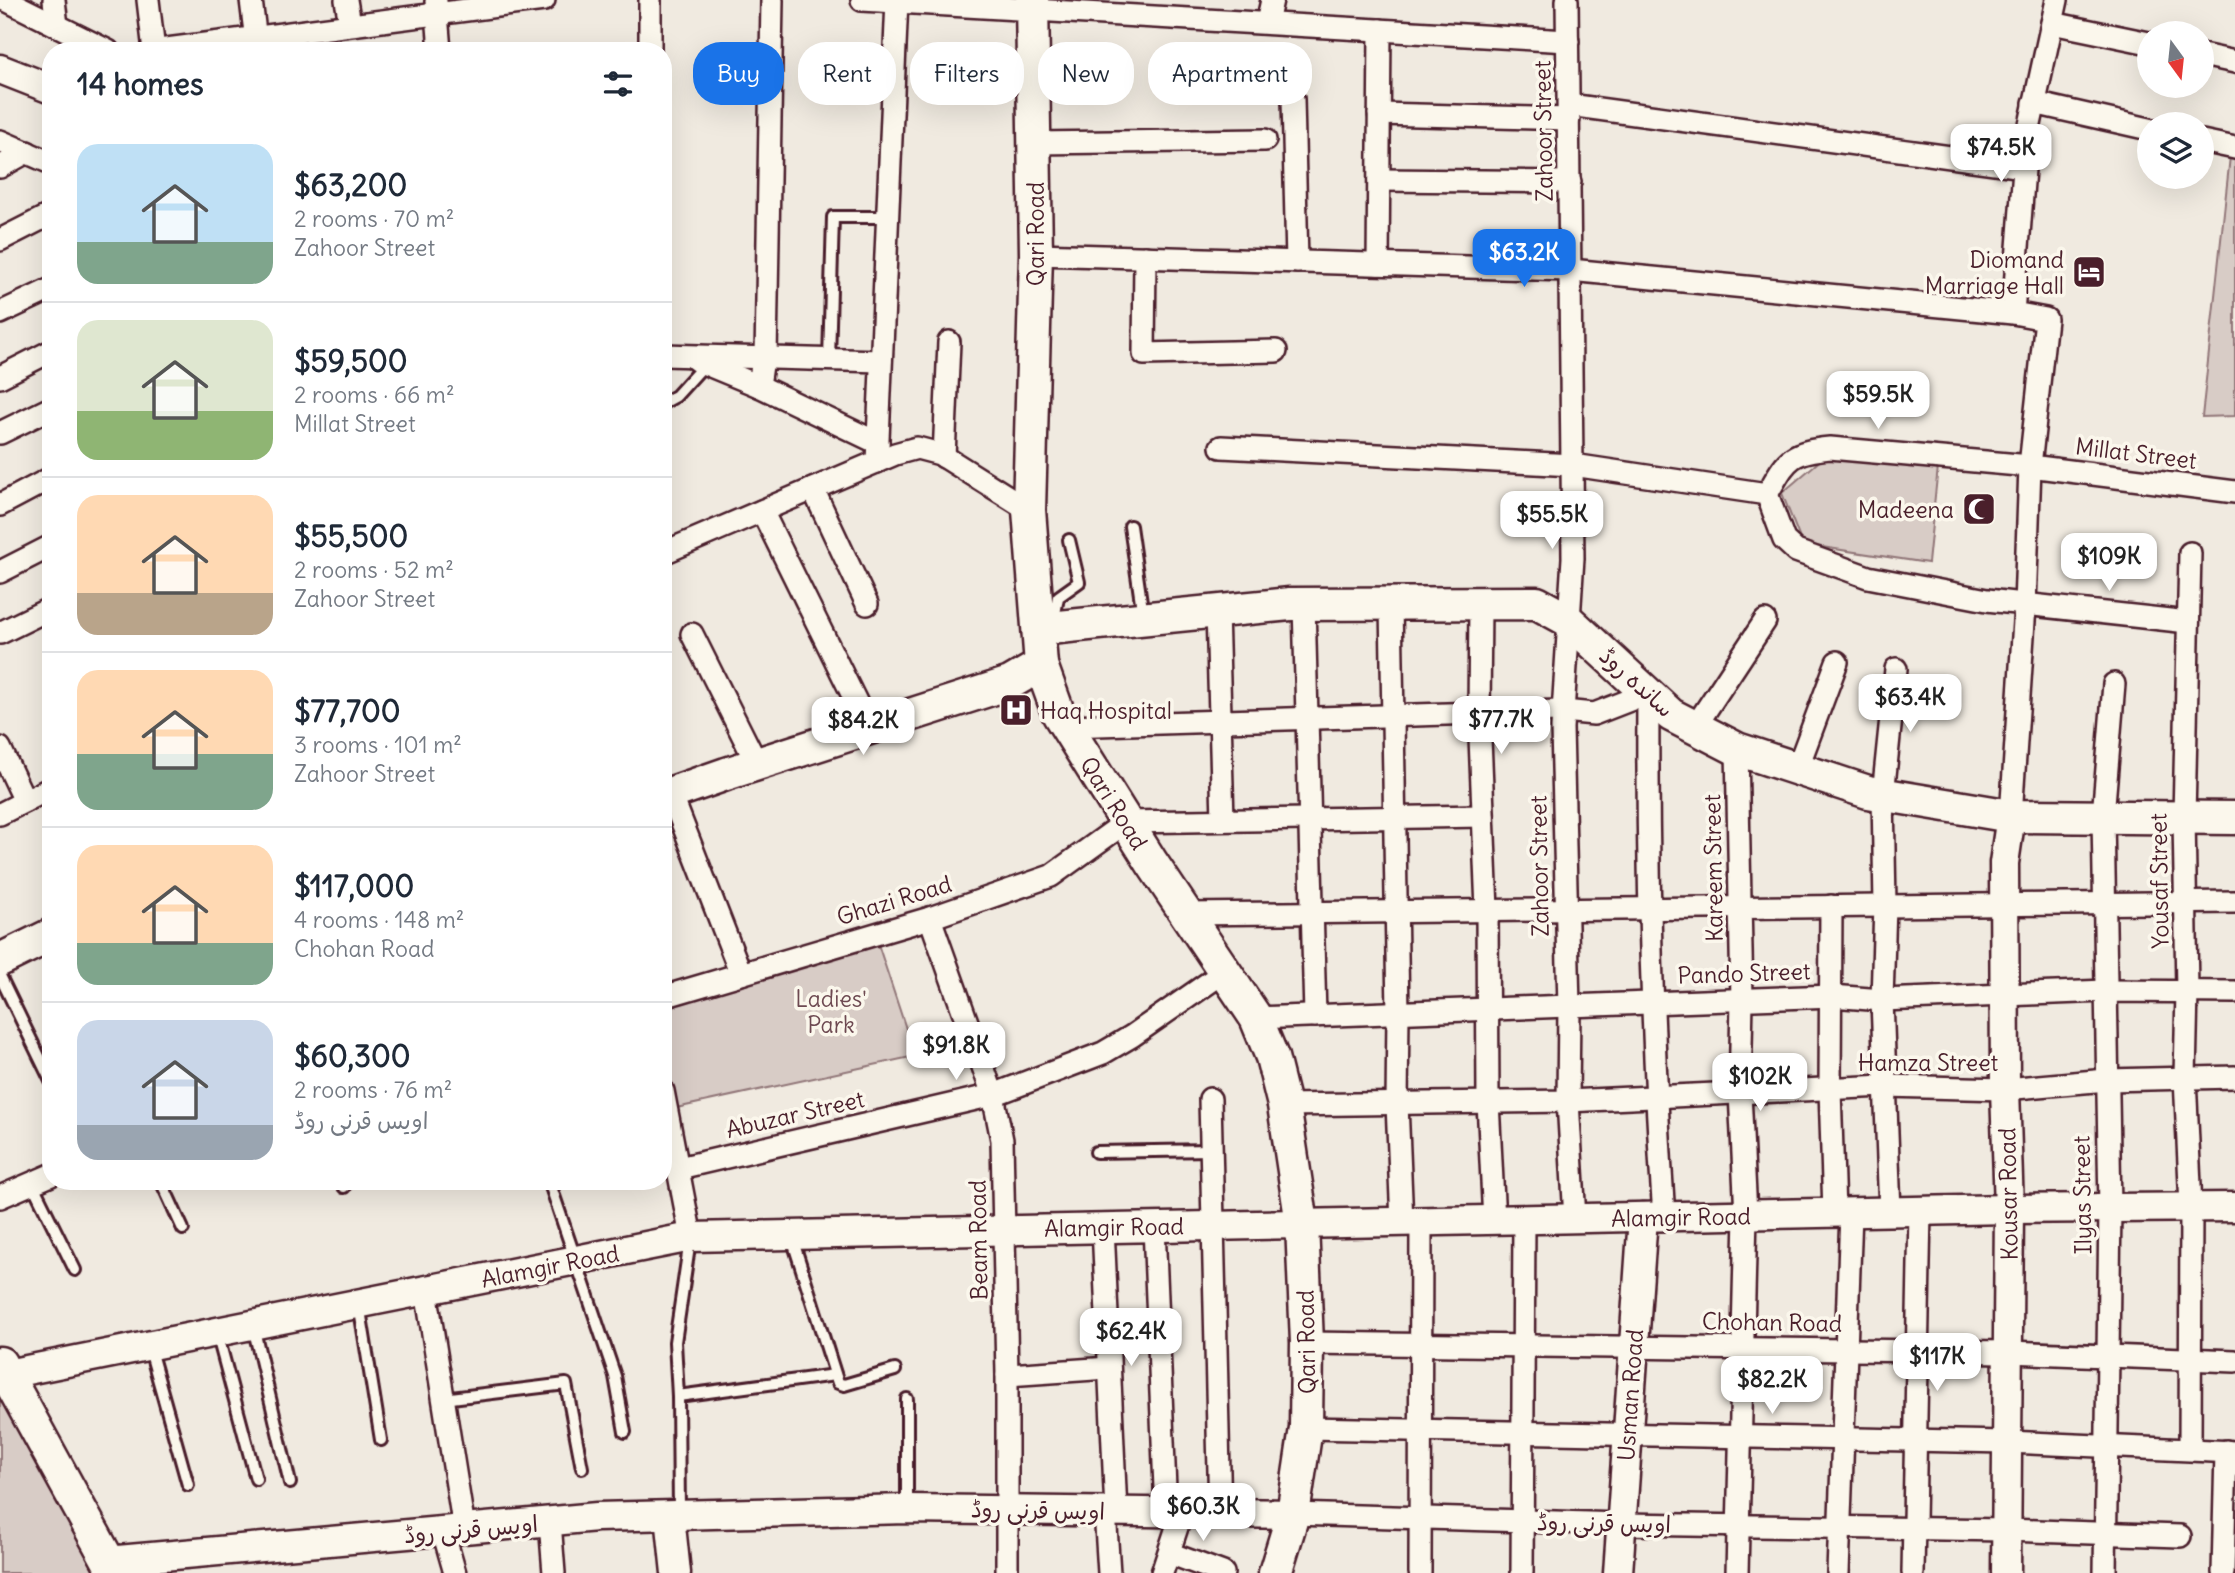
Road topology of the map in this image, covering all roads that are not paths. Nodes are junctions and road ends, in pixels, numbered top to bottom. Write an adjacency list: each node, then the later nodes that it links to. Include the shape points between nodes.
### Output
1 (6, 0): 20 (street)
2 (54, 0): 20 (street)
3 (148, 0): 25 (street)
4 (251, 0): 26 (street)
5 (346, 0): 19 (street)
6 (544, 0): 15 (street)
7 (650, 0): 29 (street)
8 (772, 0): 66 (street)
9 (862, 0): 13 (street)
10 (1272, 0): 17 (street)
11 (1567, 0): 22 (street, Zahoor Street)
12 (2057, 0): 18 (street)
13 (897, 1): 14 (street); 50 (street)
14 (1033, 5): 16 (street); 41 (main road, Qari Road)
15 (437, 6): 19 (street); 28 (street)
16 (1155, 8): 17 (street)
17 (1267, 23): 21 (street)
18 (2052, 23): 23 (street); 34 (street)
19 (349, 24): 27 (street)
20 (57, 26): 24 (street)
21 (1380, 30): 22 (street); 37 (street)
22 (1568, 41): 36 (street, Zahoor Street)
23 (2137, 41)
24 (90, 42)
25 (152, 42)
26 (256, 42)
27 (265, 42)
28 (439, 42)
29 (650, 42)
30 (2214, 58): 31 (street)
31 (2235, 62)
32 (0, 69): 33 (street)
33 (42, 85)
34 (2034, 103): 38 (street); 47 (street)
35 (1293, 105): 55 (street)
36 (1569, 112): 37 (street); 47 (street); 49 (street, Zahoor Street)
37 (1379, 114): 48 (street)
38 (2137, 126)
39 (1265, 140): 41 (street)
40 (0, 141): 44 (street)
41 (1035, 143): 53 (main road, Qari Road)
42 (2214, 144): 43 (street)
43 (2235, 148)
44 (27, 152): 45 (street); 46 (street)
45 (42, 159)
46 (0, 167)
47 (2024, 167): 60 (street)
48 (1379, 180): 49 (street); 56 (street)
49 (1570, 182): 57 (street, Zahoor Street)
50 (887, 217): 67 (lane, via 833,216); 68 (street)
51 (42, 219): 52 (street)
52 (0, 240)
53 (1036, 254): 54 (street); 85 (main road, Qari Road)
54 (1146, 257): 55 (street); 62 (street, via 1144,354)
55 (1297, 262): 56 (street)
56 (1378, 264): 57 (street)
57 (1570, 270): 60 (street); 78 (street, Zahoor Street)
58 (42, 293): 59 (street)
59 (0, 313)
60 (2013, 313): 79 (street, via 2046,318)
61 (949, 342): 77 (street)
62 (1276, 351)
63 (672, 355): 65 (street)
64 (42, 356): 70 (street)
65 (685, 356): 66 (street); 69 (street)
66 (764, 358): 67 (street); 71 (street)
67 (830, 360): 68 (street)
68 (881, 361): 76 (street)
69 (705, 364): 71 (street); 72 (lane)
70 (0, 377)
71 (759, 387): 76 (street)
72 (672, 398)
73 (42, 412): 74 (street)
74 (0, 433)
75 (1222, 447): 78 (street)
76 (877, 452): 77 (street, via 917,448); 81 (street)
77 (944, 457): 85 (street)
78 (1573, 465): 83 (street); 101 (street, Zahoor Street)
79 (2030, 466): 82 (street, Millat Street); 83 (street, Millat Street, via 1830,448 1804,450 1786,461); 97 (street)
80 (42, 483): 84 (street)
81 (813, 489): 86 (street); 93 (street)
82 (2235, 492)
83 (1767, 494): 97 (street, via 1784,540 1796,551 1868,577)
84 (0, 505)
85 (1029, 510): 104 (main road, Qari Road)
86 (762, 511): 89 (street); 119 (street)
87 (1130, 526): 100 (lane)
88 (1069, 540): 104 (lane, via 1079,582 1058,597)
89 (672, 550)
90 (42, 551): 92 (street)
91 (2190, 553): 103 (street, Yousaf Street)
92 (0, 572)
93 (867, 604)
94 (1304, 604): 95 (main road, ساندہ روڈ); 98 (main road, ساندہ روڈ); 115 (street)
95 (1391, 604): 96 (main road, ساندہ روڈ); 114 (street)
96 (1480, 604): 101 (main road, ساندہ روڈ, via 1537,603); 113 (street)
97 (2025, 606): 103 (street); 131 (street)
98 (1217, 611): 100 (main road, ساندہ روڈ); 116 (street)
99 (42, 612): 105 (street)
100 (1144, 618): 104 (main road, ساندہ روڈ)
101 (1568, 620): 111 (main road, ساندہ روڈ); 112 (street, Zahoor Street)
102 (1765, 621): 118 (street)
103 (2188, 622): 134 (street, Yousaf Street)
104 (1046, 628): 108 (main road, Qari Road)
105 (0, 633)
106 (692, 634): 122 (street)
107 (1837, 662): 123 (street)
108 (1041, 666): 117 (main road, Qari Road); 119 (main road, via 1010,683)
109 (1895, 669): 126 (street)
110 (2113, 684): 132 (street, Ilyas Street)
111 (1648, 693): 112 (street, via 1594,714); 118 (main road, ساندہ روڈ, via 1671,715); 146 (street)
112 (1563, 711): 113 (street); 147 (street, Zahoor Street)
113 (1479, 713): 114 (street); 130 (street)
114 (1393, 716): 115 (street); 133 (street)
115 (1307, 718): 116 (street); 136 (street)
116 (1220, 721): 117 (street); 137 (street)
117 (1066, 726): 138 (main road, Qari Road)
118 (1695, 727): 121 (main road, ساندہ روڈ)
119 (869, 728): 122 (main road)
120 (0, 748): 127 (street)
121 (1737, 749): 123 (main road, ساندہ روڈ); 145 (street, Kareem Street)
122 (757, 764): 124 (main road)
123 (1797, 769): 126 (main road, ساندہ روڈ)
124 (672, 786)
125 (42, 792): 127 (street)
126 (1883, 794): 131 (main road, ساندہ روڈ); 143 (street)
127 (25, 801): 129 (street)
128 (672, 803): 156 (street)
129 (0, 814)
130 (1483, 816): 133 (street); 148 (street)
131 (2011, 816): 132 (main road, ساندہ روڈ); 142 (street, Kousar Road, via 2004,863)
132 (2103, 816): 134 (main road, ساندہ روڈ); 140 (street, Ilyas Street)
133 (1395, 817): 136 (street); 149 (street)
134 (2184, 817): 135 (main road, ساندہ روڈ); 141 (street, Yousaf Street)
135 (2235, 818)
136 (1310, 819): 137 (street); 150 (street)
137 (1223, 820): 138 (street)
138 (1126, 822): 151 (main road, Qari Road); 152 (street, Ghazi Road, via 1051,876)
139 (2235, 902): 141 (street)
140 (2105, 903): 141 (street); 142 (street); 158 (street, Ilyas Street)
141 (2186, 903): 159 (street, Yousaf Street)
142 (2005, 904): 143 (street); 161 (street, Kousar Road)
143 (1885, 905): 144 (street); 165 (street)
144 (1831, 906): 145 (street); 163 (street)
145 (1740, 907): 146 (street); 164 (street, Kareem Street)
146 (1650, 908): 147 (street); 166 (street)
147 (1566, 909): 148 (street); 167 (street, Zahoor Street)
148 (1487, 910): 149 (street); 168 (street)
149 (1396, 911): 150 (street); 169 (street)
150 (1313, 912): 151 (street); 170 (street)
151 (1186, 914): 155 (main road, Qari Road)
152 (930, 918): 156 (street, Ghazi Road); 180 (street, Beam Road)
153 (42, 939): 154 (main road)
154 (0, 960)
155 (1224, 972): 171 (main road, Qari Road); 180 (street, Abuzar Street, via 1103,1053)
156 (741, 974): 162 (street, Ghazi Road)
157 (0, 976): 172 (lane)
158 (2106, 990): 159 (street, Pando Street); 161 (street, Pando Street); 175 (street, Ilyas Street)
159 (2187, 991): 160 (street, Pando Street); 173 (street, Yousaf Street)
160 (2235, 992)
161 (2004, 993): 165 (street, Pando Street); 178 (street, Kousar Road)
162 (672, 994)
163 (1832, 996): 164 (street, Pando Street); 165 (street, Pando Street); 177 (street)
164 (1742, 1000): 166 (street, Pando Street); 179 (street, Kareem Street)
165 (1882, 1000): 176 (street)
166 (1654, 1003): 167 (street, Pando Street); 181 (street)
167 (1569, 1007): 168 (street, Pando Street); 183 (street, Zahoor Street)
168 (1489, 1010): 169 (street, Pando Street); 184 (street)
169 (1398, 1013): 170 (street, Pando Street); 185 (street)
170 (1315, 1016): 171 (street, Pando Street)
171 (1256, 1018): 186 (main road, Qari Road)
172 (42, 1062)
173 (2185, 1077): 174 (street, Hamza Street); 175 (street, Hamza Street); 198 (street, Yousaf Street)
174 (2235, 1077)
175 (2106, 1080): 178 (street, Hamza Street); 197 (street, Ilyas Street)
176 (1885, 1086): 177 (street, Hamza Street); 178 (street, Hamza Street); 201 (street)
177 (1830, 1089): 179 (street, Hamza Street); 202 (street)
178 (2005, 1089): 199 (street, Kousar Road)
179 (1740, 1093): 181 (street, Hamza Street); 203 (street, Kareem Street)
180 (993, 1095): 190 (street, Abuzar Street); 214 (street, Beam Road, via 1004,1168)
181 (1656, 1097): 183 (street, Hamza Street); 204 (street)
182 (1210, 1100): 188 (street)
183 (1567, 1101): 184 (street, Hamza Street); 205 (street, Zahoor Street)
184 (1488, 1102): 185 (street, Hamza Street); 207 (street)
185 (1397, 1104): 186 (street, Hamza Street); 208 (street)
186 (1284, 1105): 209 (main road, Qari Road)
187 (672, 1137): 190 (street)
188 (1210, 1150): 189 (lane); 210 (street)
189 (1096, 1153)
190 (678, 1168): 216 (street)
191 (41, 1179): 195 (street)
192 (45, 1190): 218 (lane)
193 (165, 1190): 213 (lane)
194 (552, 1190): 217 (lane)
195 (0, 1198)
196 (2235, 1207): 198 (street, Alamgir Road)
197 (2110, 1208): 198 (street, Alamgir Road); 199 (street, Alamgir Road); 232 (street, Ilyas Street)
198 (2191, 1208): 233 (street, Yousaf Street)
199 (2010, 1209): 200 (street, Alamgir Road); 231 (street, Kousar Road)
200 (1920, 1211): 201 (street, Alamgir Road); 230 (street)
201 (1890, 1212): 202 (street, Alamgir Road)
202 (1842, 1213): 203 (street, Alamgir Road); 229 (street)
203 (1746, 1215): 204 (street, Alamgir Road); 228 (street, Kareem Street)
204 (1654, 1217): 205 (street, Alamgir Road); 227 (street, Usman Road)
205 (1574, 1219): 206 (street, Alamgir Road)
206 (1524, 1220): 207 (street, Alamgir Road); 225 (street)
207 (1494, 1221): 208 (street, Alamgir Road)
208 (1411, 1222): 209 (street, Alamgir Road); 224 (street)
209 (1303, 1224): 210 (street, Alamgir Road); 223 (main road, Qari Road)
210 (1213, 1226): 212 (street, Alamgir Road); 264 (street)
211 (1103, 1227): 212 (street, Alamgir Road); 214 (street, Alamgir Road); 235 (street)
212 (1154, 1227): 263 (street)
213 (183, 1229)
214 (1003, 1230): 215 (street, Alamgir Road); 239 (street, Beam Road)
215 (791, 1235): 216 (street, Alamgir Road); 238 (lane)
216 (691, 1237): 217 (street, Alamgir Road); 240 (lane, via 675,1342)
217 (576, 1261): 219 (street, Alamgir Road); 245 (lane, via 615,1376)
218 (75, 1270)
219 (426, 1290): 220 (street, Alamgir Road); 241 (street)
220 (359, 1304): 221 (street, Alamgir Road); 250 (lane)
221 (253, 1325): 222 (street, Alamgir Road); 258 (lane)
222 (216, 1332): 226 (street, Alamgir Road); 257 (lane)
223 (1307, 1343): 224 (street, Chohan Road); 243 (main road, Qari Road)
224 (1420, 1344): 225 (street, Chohan Road); 244 (street)
225 (1523, 1345): 227 (street, Chohan Road); 246 (street)
226 (148, 1346): 236 (street, Alamgir Road); 259 (lane)
227 (1634, 1346): 228 (street, Chohan Road); 247 (street, Usman Road)
228 (1742, 1348): 229 (street, Chohan Road); 248 (street, Kareem Street)
229 (1846, 1350): 230 (street, Chohan Road); 249 (street)
230 (1917, 1350): 231 (street, Chohan Road); 251 (street)
231 (2008, 1352): 232 (street, Chohan Road); 252 (street, Kousar Road)
232 (2108, 1357): 233 (street, Chohan Road); 253 (street, Ilyas Street)
233 (2191, 1360): 234 (street, Chohan Road); 254 (street, Yousaf Street)
234 (2235, 1361)
235 (1110, 1368): 239 (street); 262 (street)
236 (4, 1369): 279 (main road)
237 (895, 1370): 238 (lane, via 844,1385)
238 (835, 1375): 240 (lane)
239 (1007, 1375): 261 (street, Beam Road)
240 (678, 1396): 266 (lane)
241 (443, 1399): 256 (lane, via 566,1384); 274 (street)
242 (907, 1399): 260 (lane)
243 (1307, 1428): 244 (street); 265 (main road, Qari Road)
244 (1420, 1430): 246 (street); 267 (street)
245 (625, 1432)
246 (1522, 1432): 247 (street); 268 (street)
247 (1628, 1433): 248 (street); 270 (street, Usman Road)
248 (1740, 1436): 249 (street); 271 (street, Kareem Street)
249 (1843, 1438): 251 (street); 272 (street)
250 (381, 1440)
251 (1915, 1440): 252 (street); 273 (street)
252 (2007, 1442): 253 (street); 275 (street, Kousar Road)
253 (2107, 1446): 254 (street); 276 (street, Ilyas Street)
254 (2190, 1449): 255 (street)
255 (2230, 1451): 295 (street)
256 (582, 1468)
257 (256, 1479)
258 (290, 1483)
259 (188, 1485)
260 (908, 1509): 261 (street, اویس قرنی روڈ); 266 (street, اویس قرنی روڈ)
261 (1006, 1510): 262 (street, اویس قرنی روڈ); 284 (street, Beam Road)
262 (1111, 1511): 263 (street, اویس قرنی روڈ); 285 (street)
263 (1174, 1512): 264 (street, اویس قرنی روڈ); 278 (street)
264 (1220, 1513): 265 (street, اویس قرنی روڈ)
265 (1293, 1514): 267 (street, اویس قرنی روڈ); 287 (main road, Qari Road)
266 (674, 1516): 269 (street, اویس قرنی روڈ); 283 (street)
267 (1420, 1518): 268 (street, اویس قرنی روڈ); 288 (street)
268 (1522, 1521): 270 (street, اویس قرنی روڈ); 289 (street)
269 (550, 1522): 274 (street, اویس قرنی روڈ); 282 (street)
270 (1621, 1524): 271 (street, اویس قرنی روڈ); 280 (street, Usman Road)
271 (1738, 1526): 272 (street, اویس قرنی روڈ); 290 (street, Kareem Street)
272 (1840, 1527): 273 (street, اویس قرنی روڈ); 291 (street)
273 (1914, 1529): 275 (street, اویس قرنی روڈ); 292 (street)
274 (453, 1530): 279 (street, اویس قرنی روڈ); 281 (street)
275 (2006, 1530): 276 (street, اویس قرنی روڈ); 293 (street, Kousar Road)
276 (2106, 1532): 277 (street, اویس قرنی روڈ); 294 (street, Ilyas Street)
277 (2180, 1536)
278 (1165, 1563): 286 (street)
279 (111, 1567)
280 (1613, 1572)
281 (455, 1573)
282 (554, 1573)
283 (676, 1573)
284 (1007, 1573)
285 (1109, 1573)
286 (1223, 1573)
287 (1275, 1573)
288 (1420, 1573)
289 (1522, 1573)
290 (1737, 1573)
291 (1838, 1573)
292 (1913, 1573)
293 (2006, 1573)
294 (2105, 1573)
295 (2223, 1573)

